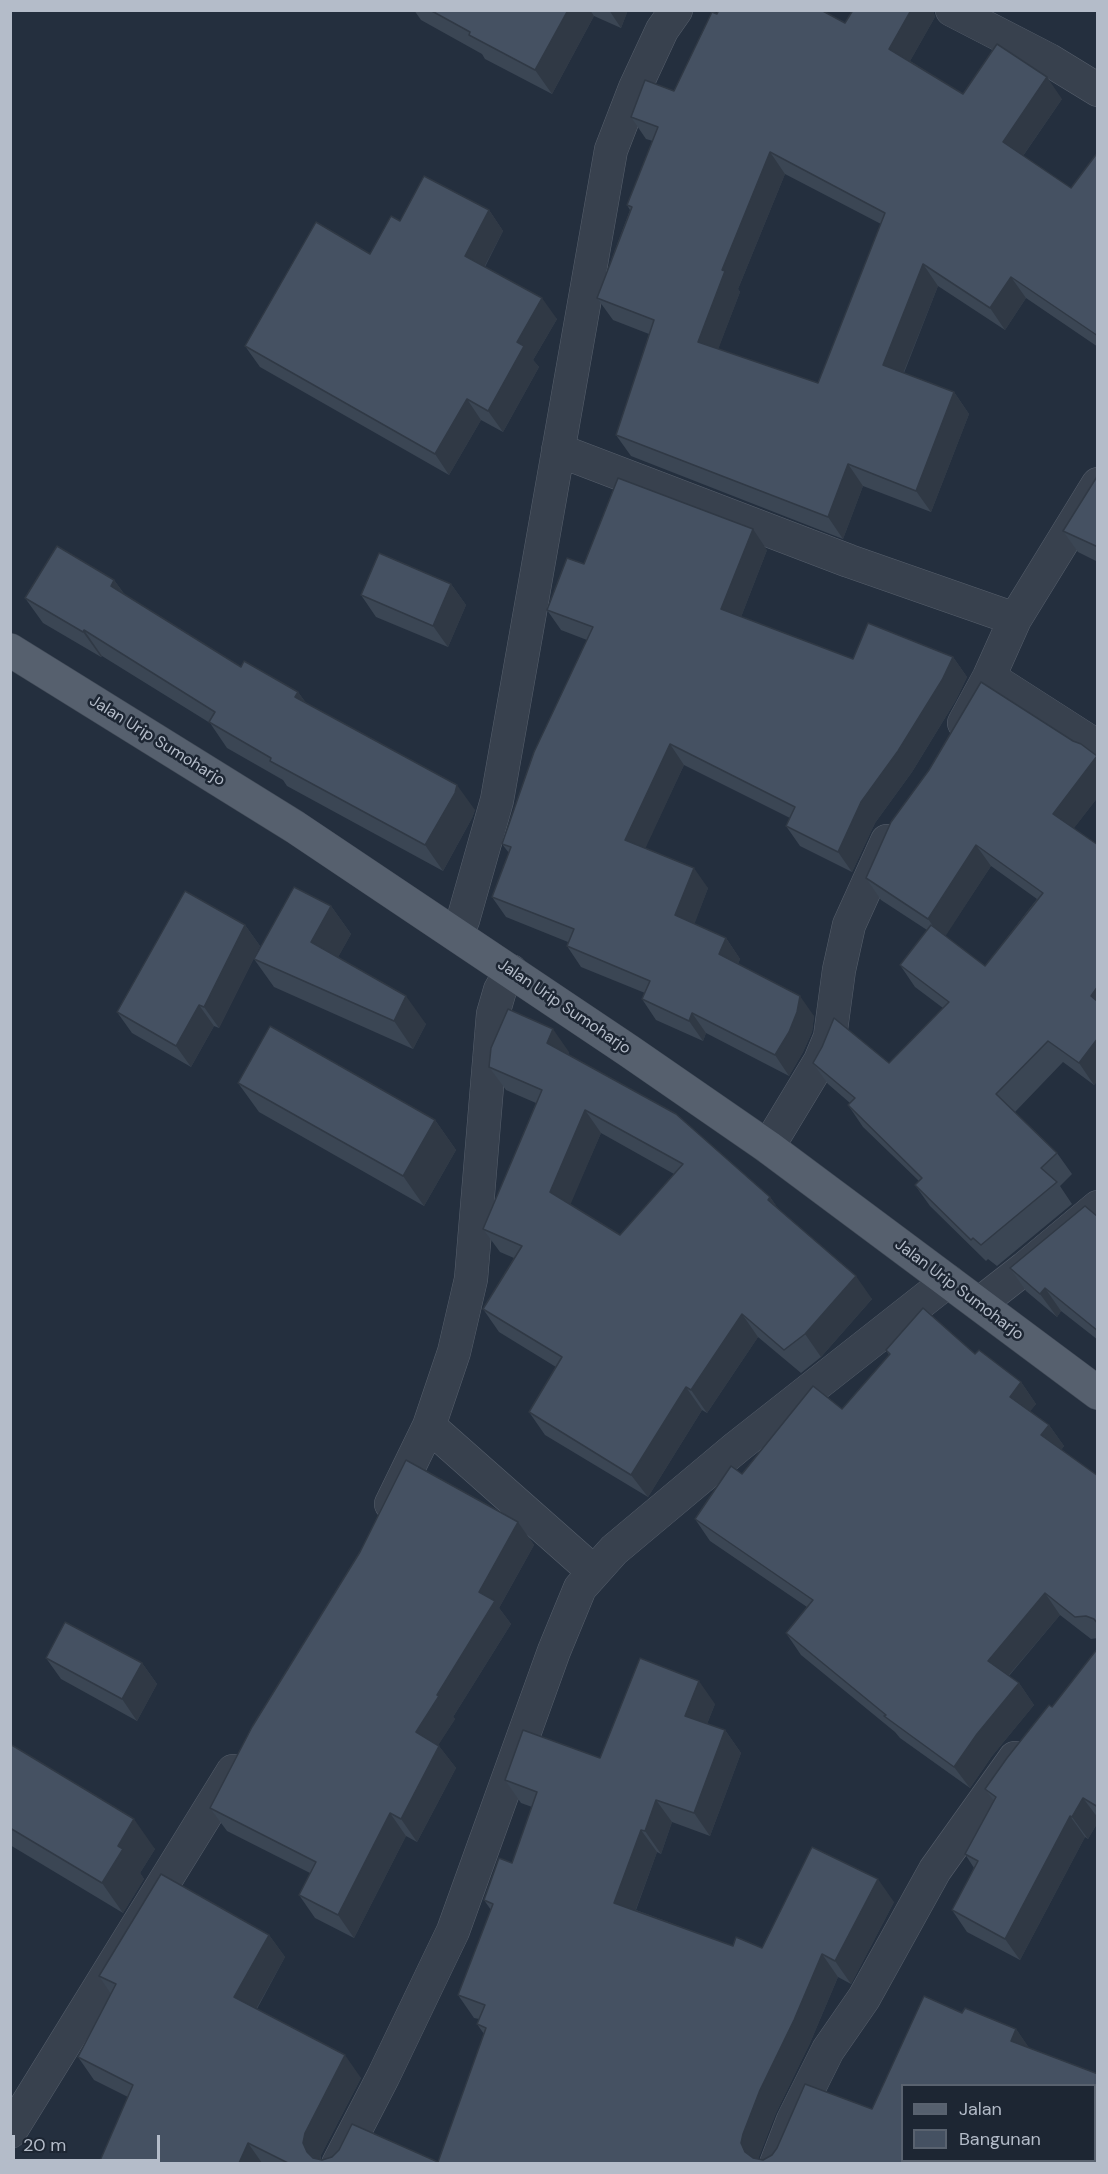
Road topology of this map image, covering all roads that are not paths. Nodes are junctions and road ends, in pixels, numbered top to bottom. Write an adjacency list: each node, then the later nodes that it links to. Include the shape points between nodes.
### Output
1 (676, 10): 4 (street, via 634,88 611,150)
2 (952, 10): 3 (street)
3 (1098, 90)
4 (558, 450): 6 (street); 12 (street, via 496,800)
5 (1098, 484): 6 (street)
6 (1014, 619): 8 (street)
7 (10, 650): 12 (main road, Jalan Urip Sumoharjo, via 295,827)
8 (989, 677): 9 (street); 10 (street)
9 (950, 745)
10 (1098, 747)
11 (903, 817): 14 (street, via 890,834 849,925 830,1037 820,1061)
12 (457, 934): 13 (main road, Jalan Urip Sumoharjo)
13 (511, 971): 14 (main road, Jalan Urip Sumoharjo); 19 (street, via 493,1014 471,1279 454,1352)
14 (768, 1147): 16 (main road, Jalan Urip Sumoharjo)
15 (1098, 1207): 17 (street)
16 (948, 1281): 17 (main road, Jalan Urip Sumoharjo); 21 (street, via 736,1447 614,1550)
17 (979, 1304): 18 (main road, Jalan Urip Sumoharjo)
18 (1098, 1393)
19 (429, 1426): 20 (street); 21 (street)
20 (376, 1533)
21 (594, 1572): 25 (street, via 580,1588 554,1651 453,1931)
22 (1037, 1730): 26 (street, via 935,1870 864,1998 828,2050 793,2120)
23 (251, 1743): 24 (street)
24 (10, 2132)
25 (338, 2163)
26 (777, 2163)

